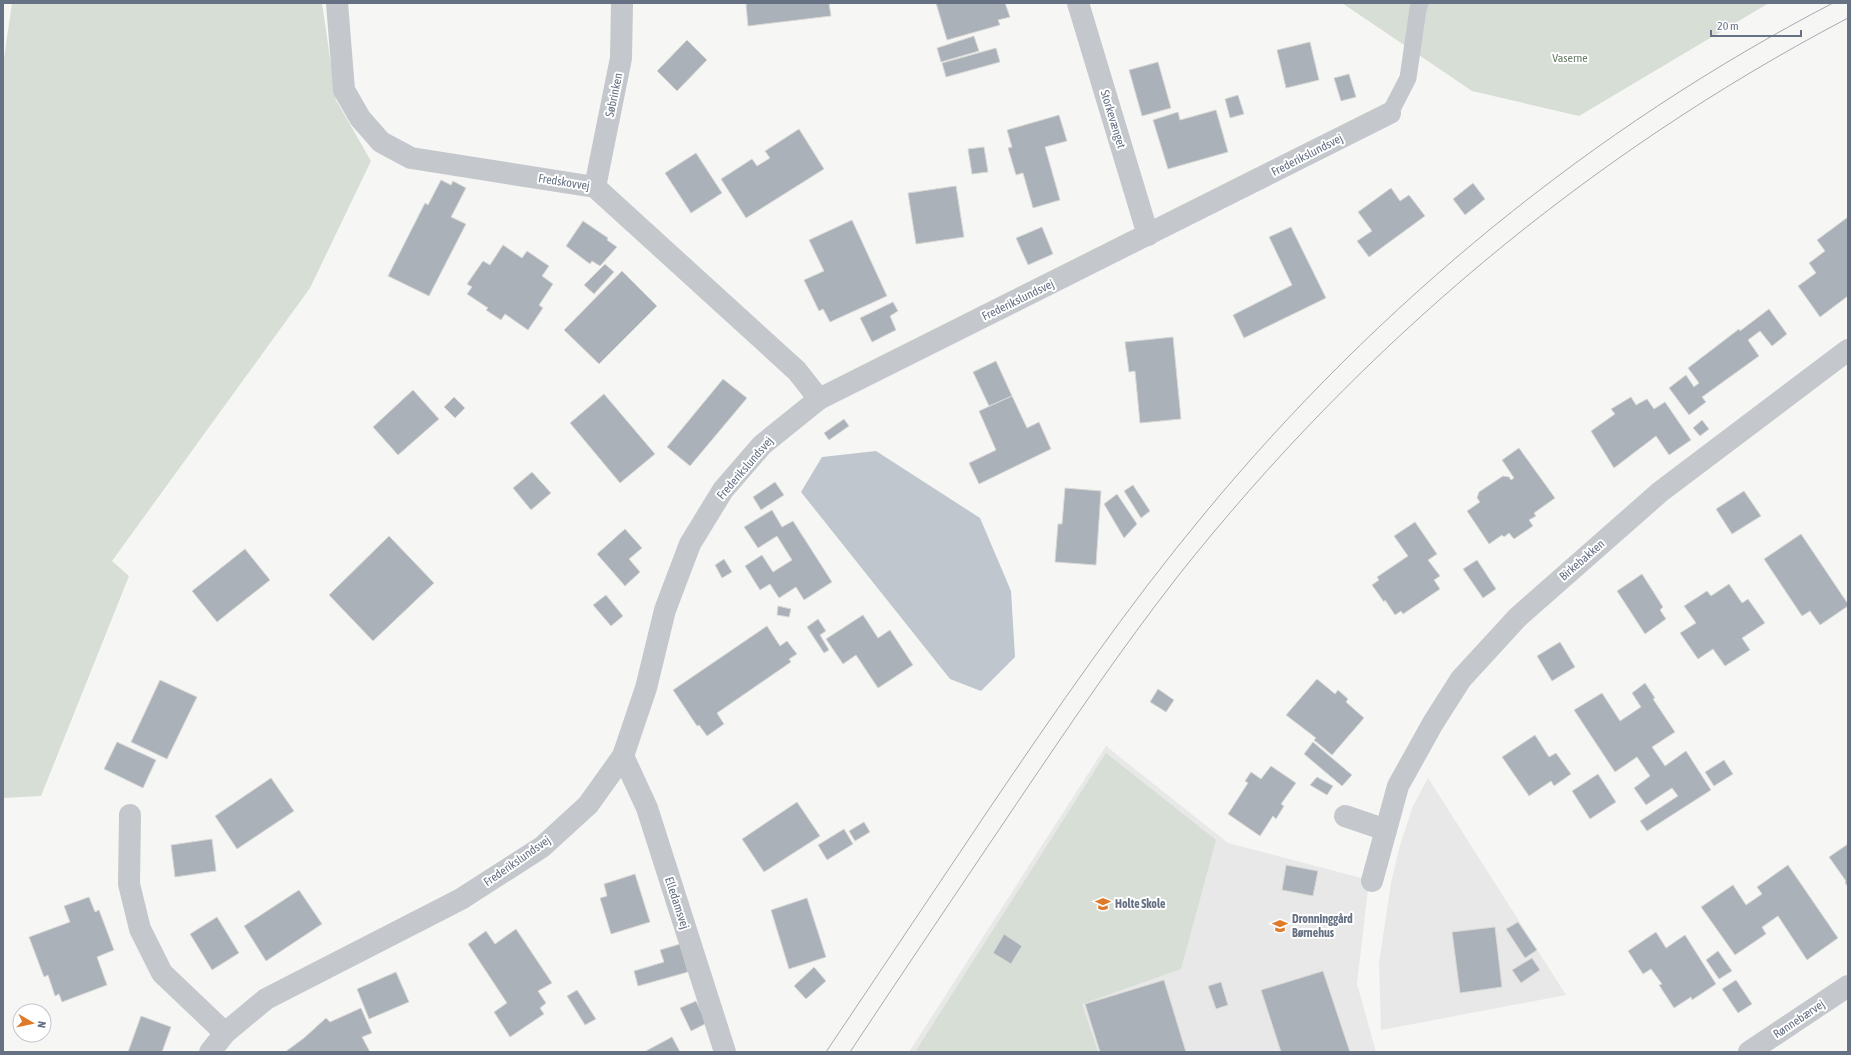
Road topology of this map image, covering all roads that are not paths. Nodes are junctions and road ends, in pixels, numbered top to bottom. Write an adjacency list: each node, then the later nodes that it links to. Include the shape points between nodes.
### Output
1 (337, 3): 6 (street, Fredskovvej, via 344,90 360,118 381,142 411,158)
2 (622, 3): 6 (street, Søbrinken, via 621,58)
3 (1078, 3): 7 (street, Storkevænget)
4 (1420, 3): 5 (lane, Frederikslundsvej, via 1408,78)
5 (1390, 113): 7 (street, Frederikslundsvej)
6 (595, 187): 9 (street, Fredskovvej, via 797,371)
7 (1148, 235): 9 (street, Frederikslundsvej)
8 (1848, 350): 13 (street, Birkebakken, via 1660,492 1518,617 1462,679 1432,723 1398,786)
9 (819, 399): 10 (street, Frederikslundsvej, via 762,445 723,490 690,544 664,610 646,688)
10 (622, 756): 16 (street, Frederikslundsvej, via 588,805 542,847 461,899 266,999); 18 (street, Elledamsvej, via 647,808)
11 (130, 815): 16 (street, via 129,884 140,929 162,973)
12 (1345, 816): 13 (street)
13 (1386, 830): 14 (street, Birkebakken)
14 (1372, 881)
15 (1848, 986): 19 (street, Rønnebærvej)
16 (225, 1033): 17 (street, Frederikslundsvej)
17 (210, 1052)
18 (725, 1052)
19 (1750, 1052)

